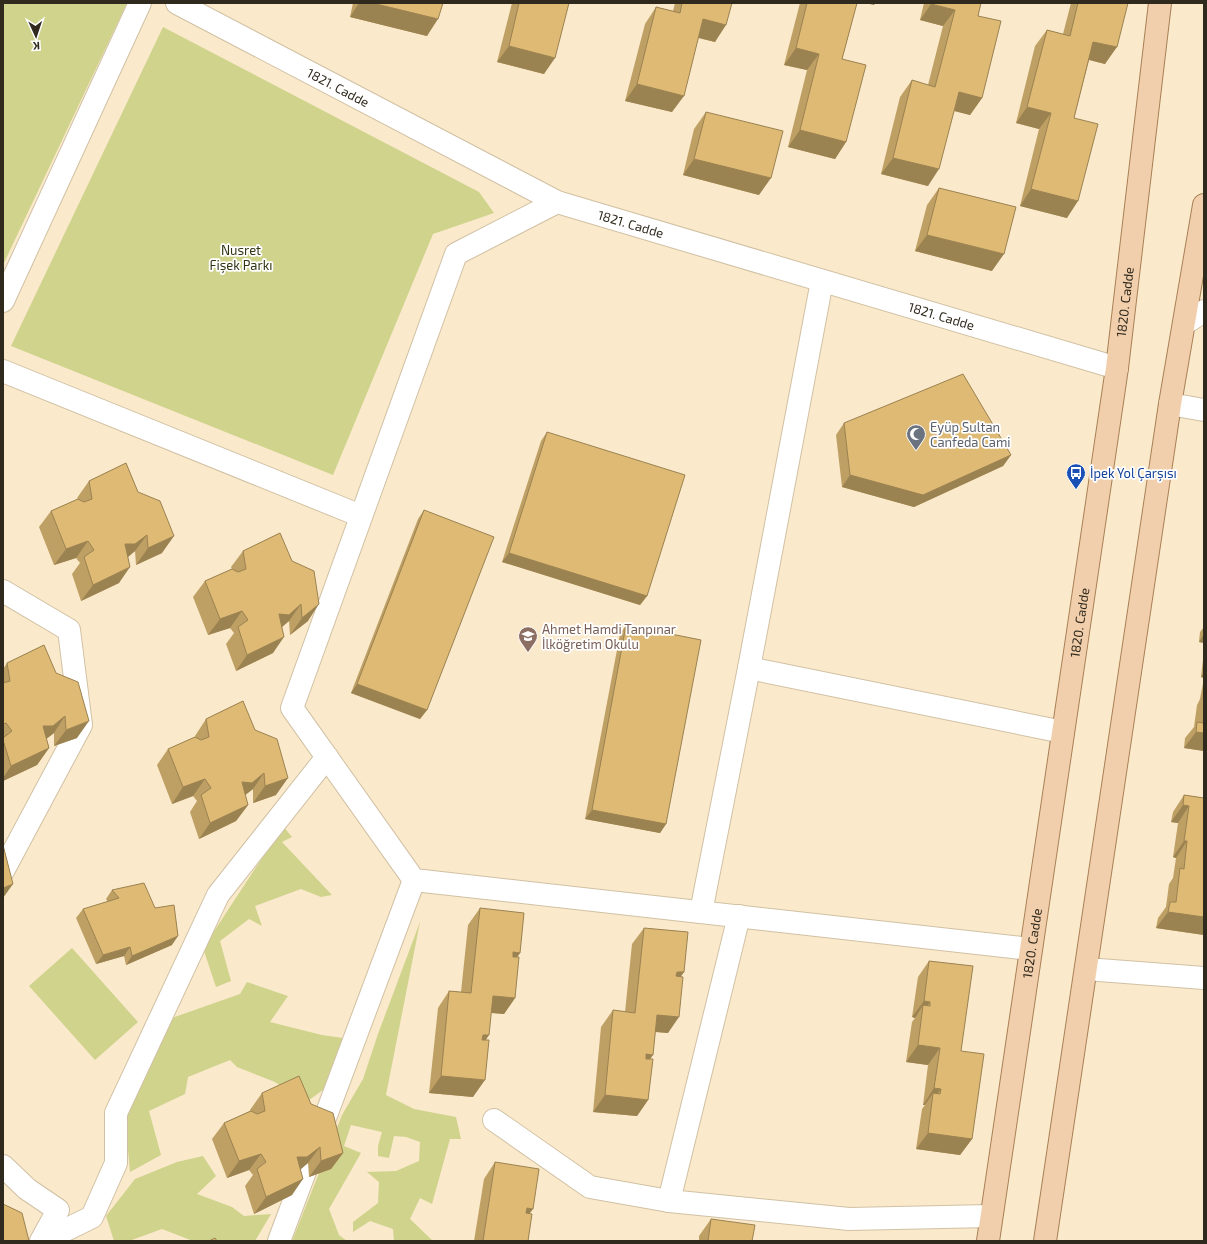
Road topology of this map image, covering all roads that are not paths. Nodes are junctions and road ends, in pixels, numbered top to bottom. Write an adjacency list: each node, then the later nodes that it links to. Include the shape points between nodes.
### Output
1 (140, 3): 7 (street)
2 (177, 3): 4 (street, 1821. Cadde)
3 (1160, 3): 10 (main road, 1820. Cadde)
4 (557, 202): 6 (street, 1821. Cadde); 14 (street, via 456,254)
5 (1204, 205): 9 (main road)
6 (822, 281): 10 (street, 1821. Cadde); 16 (street)
7 (3, 301)
8 (1204, 311): 9 (street)
9 (1184, 324): 12 (main road)
10 (1117, 368): 17 (main road, 1820. Cadde)
11 (3, 372): 14 (street)
12 (1170, 404): 13 (street); 24 (main road)
13 (1204, 410)
14 (361, 516): 18 (street, via 292,708)
15 (3, 591): 19 (street, via 69,630 81,725)
16 (749, 668): 17 (street); 21 (street)
17 (1063, 732): 23 (main road, 1820. Cadde)
18 (327, 757): 20 (street); 30 (street, via 218,895 116,1113 116,1163 92,1217)
19 (3, 871)
20 (414, 880): 21 (street); 31 (street)
21 (701, 912): 22 (street)
22 (739, 916): 23 (street); 28 (street)
23 (1030, 949): 29 (main road, 1820. Cadde)
24 (1086, 969): 25 (street); 33 (main road)
25 (1204, 978)
26 (494, 1120): 28 (street, via 590,1187)
27 (3, 1166): 30 (street, via 27,1189 58,1210)
28 (670, 1201): 29 (street, via 849,1219)
29 (991, 1216): 32 (main road, 1820. Cadde)
30 (42, 1241)
31 (279, 1241)
32 (988, 1241)
33 (1045, 1241)

